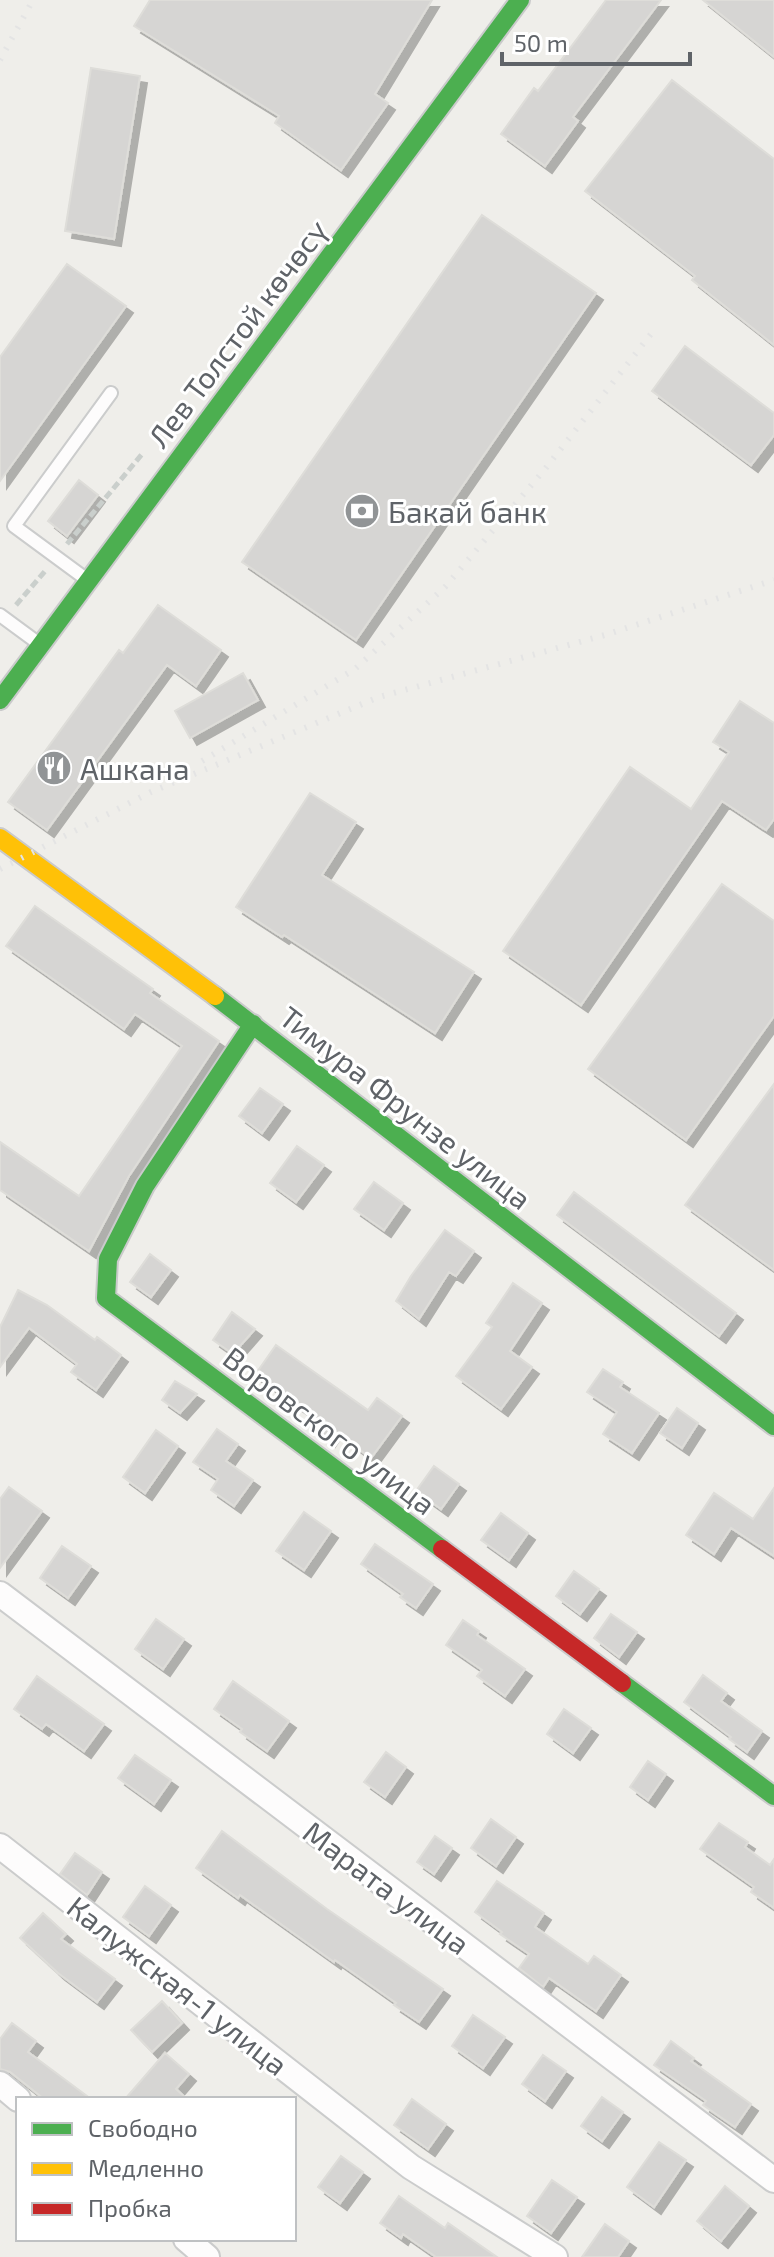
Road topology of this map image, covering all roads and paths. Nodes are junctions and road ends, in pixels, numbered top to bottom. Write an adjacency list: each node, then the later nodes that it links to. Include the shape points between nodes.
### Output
1 (520, 0): 3 (main road, Лев Толстой көчөсү)
2 (111, 393): 3 (lane, via 14,526)
3 (88, 581): 5 (main road, Лев Толстой көчөсү)
4 (0, 615): 5 (lane)
5 (41, 644): 6 (main road, Лев Толстой көчөсү)
6 (0, 700)
7 (0, 838): 8 (main road, Тимура Фрунзе улица)
8 (253, 1024): 9 (main road, Тимура Фрунзе улица); 11 (main road, Воровского улица, via 145,1186 108,1259 106,1298)
9 (774, 1426)
10 (0, 1594): 15 (street, Марата улица)
11 (774, 1796)
12 (0, 1846): 18 (street, Калужская-1 улица, via 411,2167)
13 (0, 2084): 14 (street)
14 (16, 2097)
15 (774, 2180)
16 (188, 2241): 17 (street)
17 (207, 2257)
18 (555, 2257)

